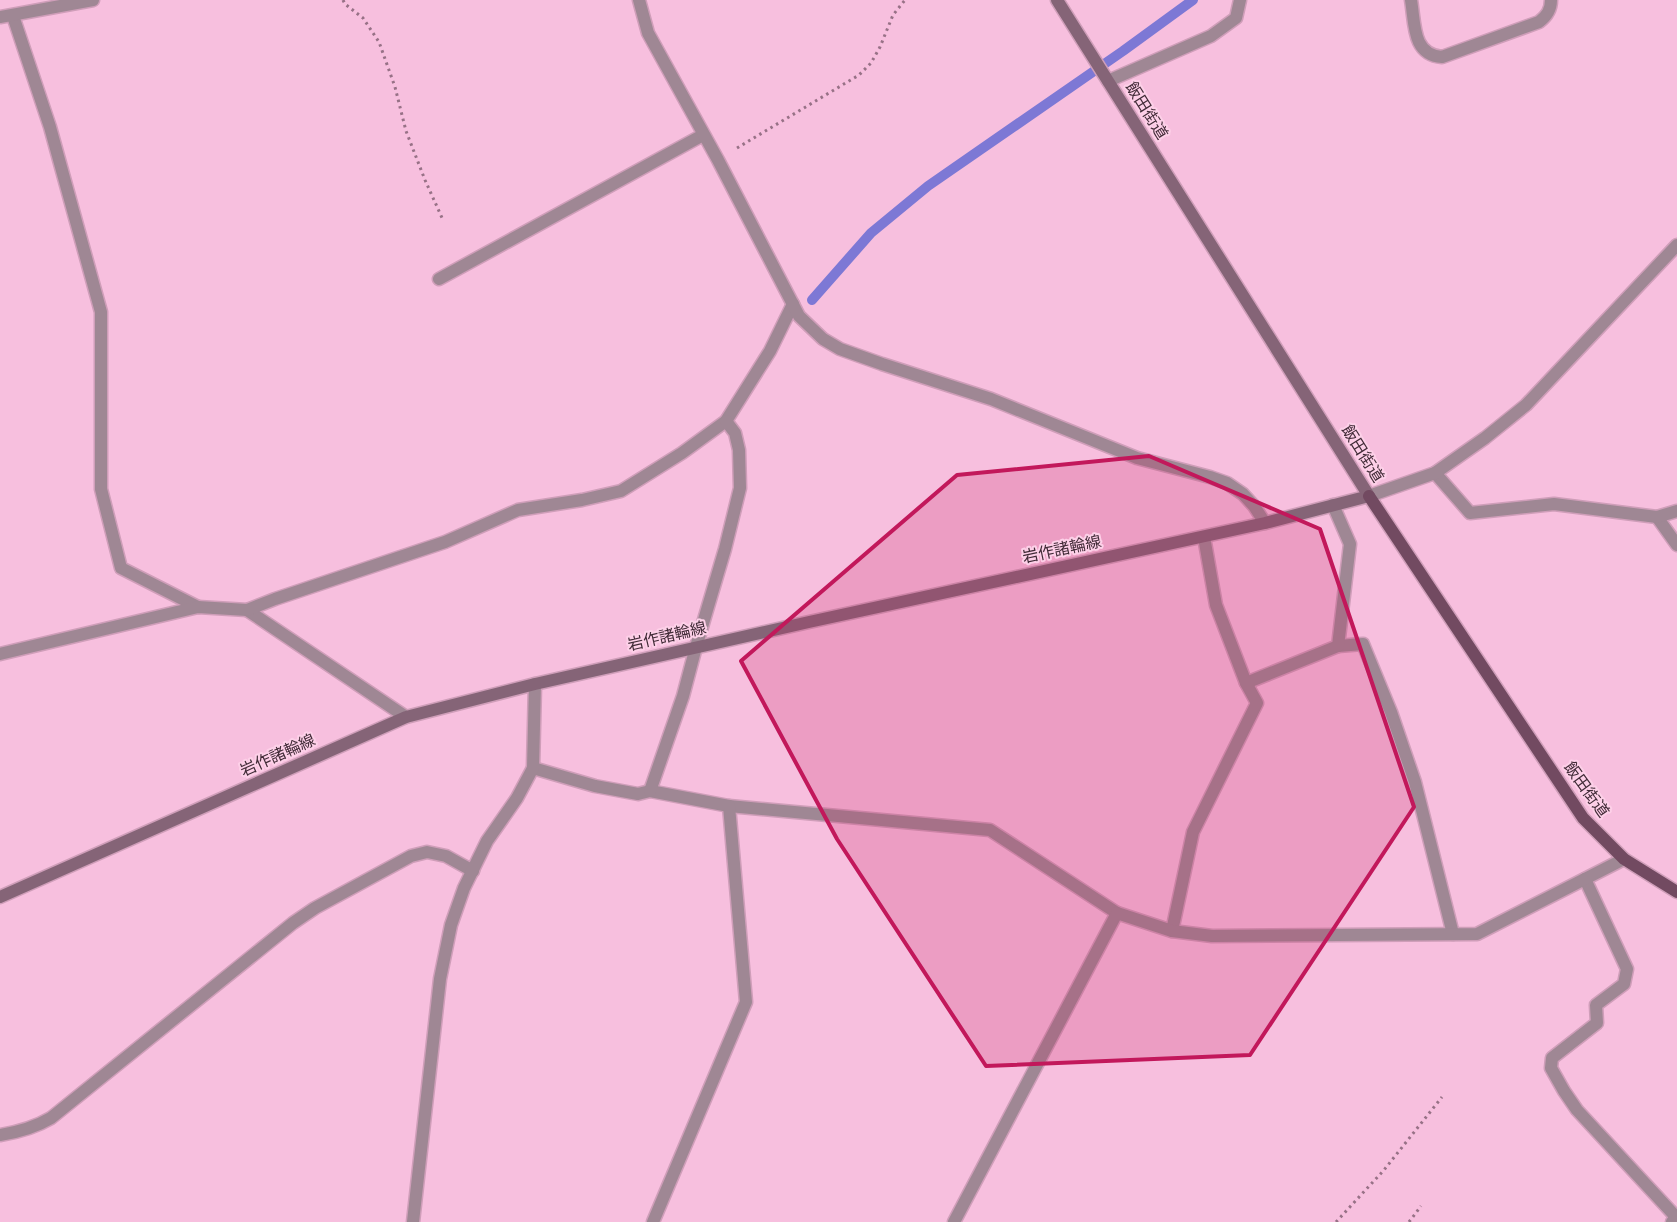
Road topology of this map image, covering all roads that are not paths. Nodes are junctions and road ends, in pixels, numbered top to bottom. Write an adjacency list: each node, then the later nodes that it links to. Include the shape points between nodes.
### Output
1 (93, 0): 7 (street)
2 (639, 0): 9 (street, via 648,33)
3 (1057, 0): 8 (main road, 飯田街道)
4 (1240, 0): 8 (street, via 1236,18 1210,36)
5 (1411, 0): 6 (street, via 1421,47 1435,57 1442,57 1539,22 1546,17)
6 (1551, 0)
7 (6, 17): 22 (street, via 50,128 101,312 101,489 121,568)
8 (1108, 81): 15 (main road, 飯田街道)
9 (703, 135): 11 (street); 12 (street)
10 (1677, 245): 14 (street, via 1526,404)
11 (439, 279)
12 (793, 304): 13 (street, via 770,352); 19 (street, via 811,329 840,349 991,399 1137,458 1227,483 1243,494)
13 (726, 421): 23 (street, via 621,491 518,510 445,542); 25 (street, via 735,432 739,450 740,488)
14 (1435, 473): 15 (street); 18 (street, via 1470,513 1554,504)
15 (1368, 496): 16 (main road, 岩作諸輪線); 33 (main road, 飯田街道, via 1583,818)
16 (1333, 505): 19 (main road, 岩作諸輪線); 24 (street, via 1350,544)
17 (1677, 511): 18 (street)
18 (1657, 517): 21 (street)
19 (1265, 523): 20 (main road, 岩作諸輪線)
20 (1204, 536): 25 (main road, 岩作諸輪線); 27 (street, via 1216,605)
21 (1677, 545)
22 (198, 606): 23 (street); 26 (street)
23 (247, 610): 29 (street)
24 (1338, 646): 27 (street); 40 (street, via 1363,644 1391,712 1415,782)
25 (696, 647): 28 (main road, 岩作諸輪線); 31 (street, via 683,696)
26 (0, 654)
27 (1246, 682): 39 (street, via 1256,702 1192,832)
28 (535, 684): 29 (main road, 岩作諸輪線); 30 (street)
29 (406, 717): 37 (main road, 岩作諸輪線)
30 (533, 768): 31 (street, via 595,786 638,794); 34 (street, via 487,841)
31 (650, 791): 32 (street)
32 (729, 806): 38 (street, via 990,830); 44 (street, via 746,1002)
33 (1624, 859): 35 (street); 36 (main road, 飯田街道)
34 (473, 871): 41 (street, via 446,856 427,852 411,856 315,908 51,1118 37,1126); 43 (street, via 451,925 440,979)
35 (1585, 878): 40 (street, via 1477,934); 42 (street, via 1627,970 1624,984 1596,1005 1597,1023 1552,1058 1551,1068 1578,1110)
36 (1677, 892)
37 (0, 897)
38 (1117, 913): 39 (street); 45 (street)
39 (1172, 931): 40 (street, via 1212,936)
40 (1453, 934)
41 (0, 1135)
42 (1675, 1218)
43 (413, 1222)
44 (653, 1222)
45 (954, 1222)

